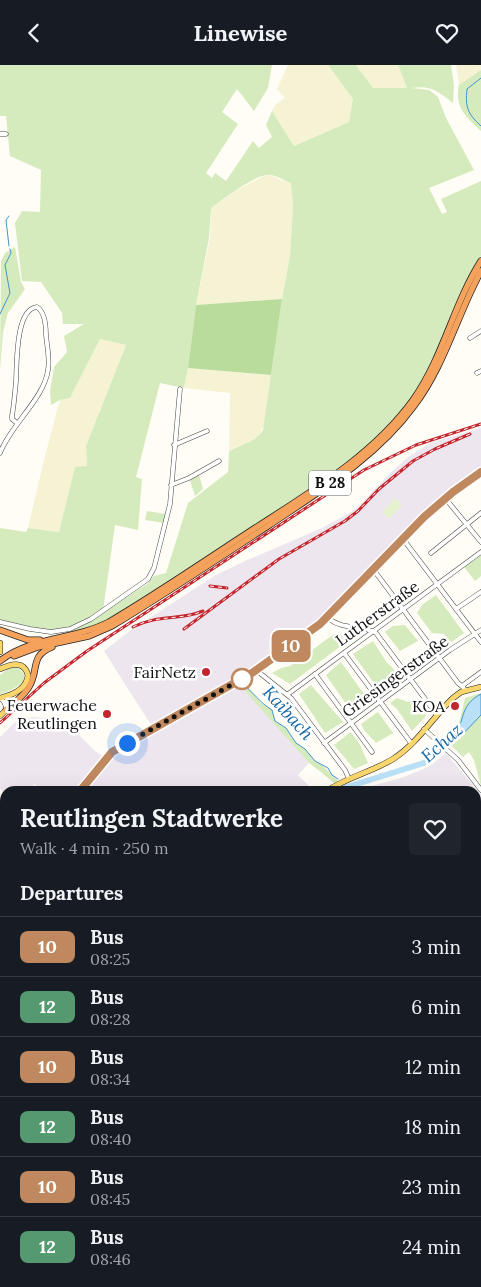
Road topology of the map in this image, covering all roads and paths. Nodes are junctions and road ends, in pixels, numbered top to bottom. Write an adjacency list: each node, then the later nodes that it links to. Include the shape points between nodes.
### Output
1 (6, 134): 2 (street)
2 (0, 135)
3 (481, 261): 33 (highway, B 28, via 423,385 403,412 369,447 288,506 115,618 84,632)
4 (481, 271): 35 (highway, B 28, via 430,382 406,417 373,450 287,513 131,615 89,636)
5 (481, 331): 6 (street)
6 (470, 338)
7 (180, 389): 10 (street)
8 (17, 423): 8 (street, via 35,399 47,375 44,318 40,309 34,307 25,315 17,345 12,416); 11 (street)
9 (207, 431): 10 (street)
10 (174, 445): 14 (street)
11 (0, 453)
12 (219, 461): 14 (street)
13 (481, 472): 15 (street)
14 (171, 485): 28 (street, via 167,518 153,573 148,579 92,619 70,629 51,632)
15 (445, 498): 17 (street); 18 (street)
16 (481, 513): 17 (street)
17 (466, 524): 19 (street); 21 (street)
18 (402, 539): 22 (street); 23 (street)
19 (481, 542)
20 (481, 552): 23 (street, Lutherstraße)
21 (431, 553)
22 (374, 569): 25 (street); 27 (street)
23 (437, 584): 25 (street, Lutherstraße); 26 (street)
24 (481, 592): 26 (street)
25 (404, 609): 30 (street, Lutherstraße); 39 (street)
26 (456, 609): 32 (street)
27 (327, 617): 30 (street, via 338,625); 42 (street)
28 (0, 622)
29 (0, 630): 33 (highway, via 28,640)
30 (373, 631): 38 (street, Lutherstraße); 45 (street)
31 (481, 631): 32 (street, Griesingerstraße)
32 (474, 633): 36 (street); 39 (street, Griesingerstraße)
33 (50, 640): 40 (highway, B 28, via 20,648)
34 (0, 643): 37 (main road)
35 (58, 643): 41 (highway, B 28, via 20,653); 51 (highway, via 38,657 30,685)
36 (481, 643)
37 (0, 652)
38 (344, 653): 44 (street, Lutherstraße); 50 (street)
39 (440, 658): 45 (street, Griesingerstraße); 47 (street)
40 (0, 661)
41 (0, 667): 49 (main road, via 19,665 28,675 26,684)
42 (256, 671): 48 (street); 60 (street, via 112,752)
43 (481, 672): 47 (street)
44 (315, 674): 48 (street, Lutherstraße); 54 (street)
45 (411, 679): 50 (street, Griesingerstraße); 52 (street)
46 (481, 687): 47 (main road)
47 (464, 689): 52 (main road)
48 (288, 694): 56 (street)
49 (0, 699): 51 (street, via 4,702)
50 (380, 702): 54 (street, Griesingerstraße); 57 (street)
51 (4, 709): 53 (main road)
52 (437, 715): 55 (main road)
53 (0, 716)
54 (351, 723): 56 (street, Griesingerstraße); 58 (street)
55 (424, 729): 57 (main road); 62 (street, via 458,760)
56 (324, 743): 59 (street)
57 (411, 743): 59 (main road, via 388,763)
58 (372, 752)
59 (349, 779): 61 (main road)
60 (84, 786)
61 (336, 786)
62 (478, 786)

